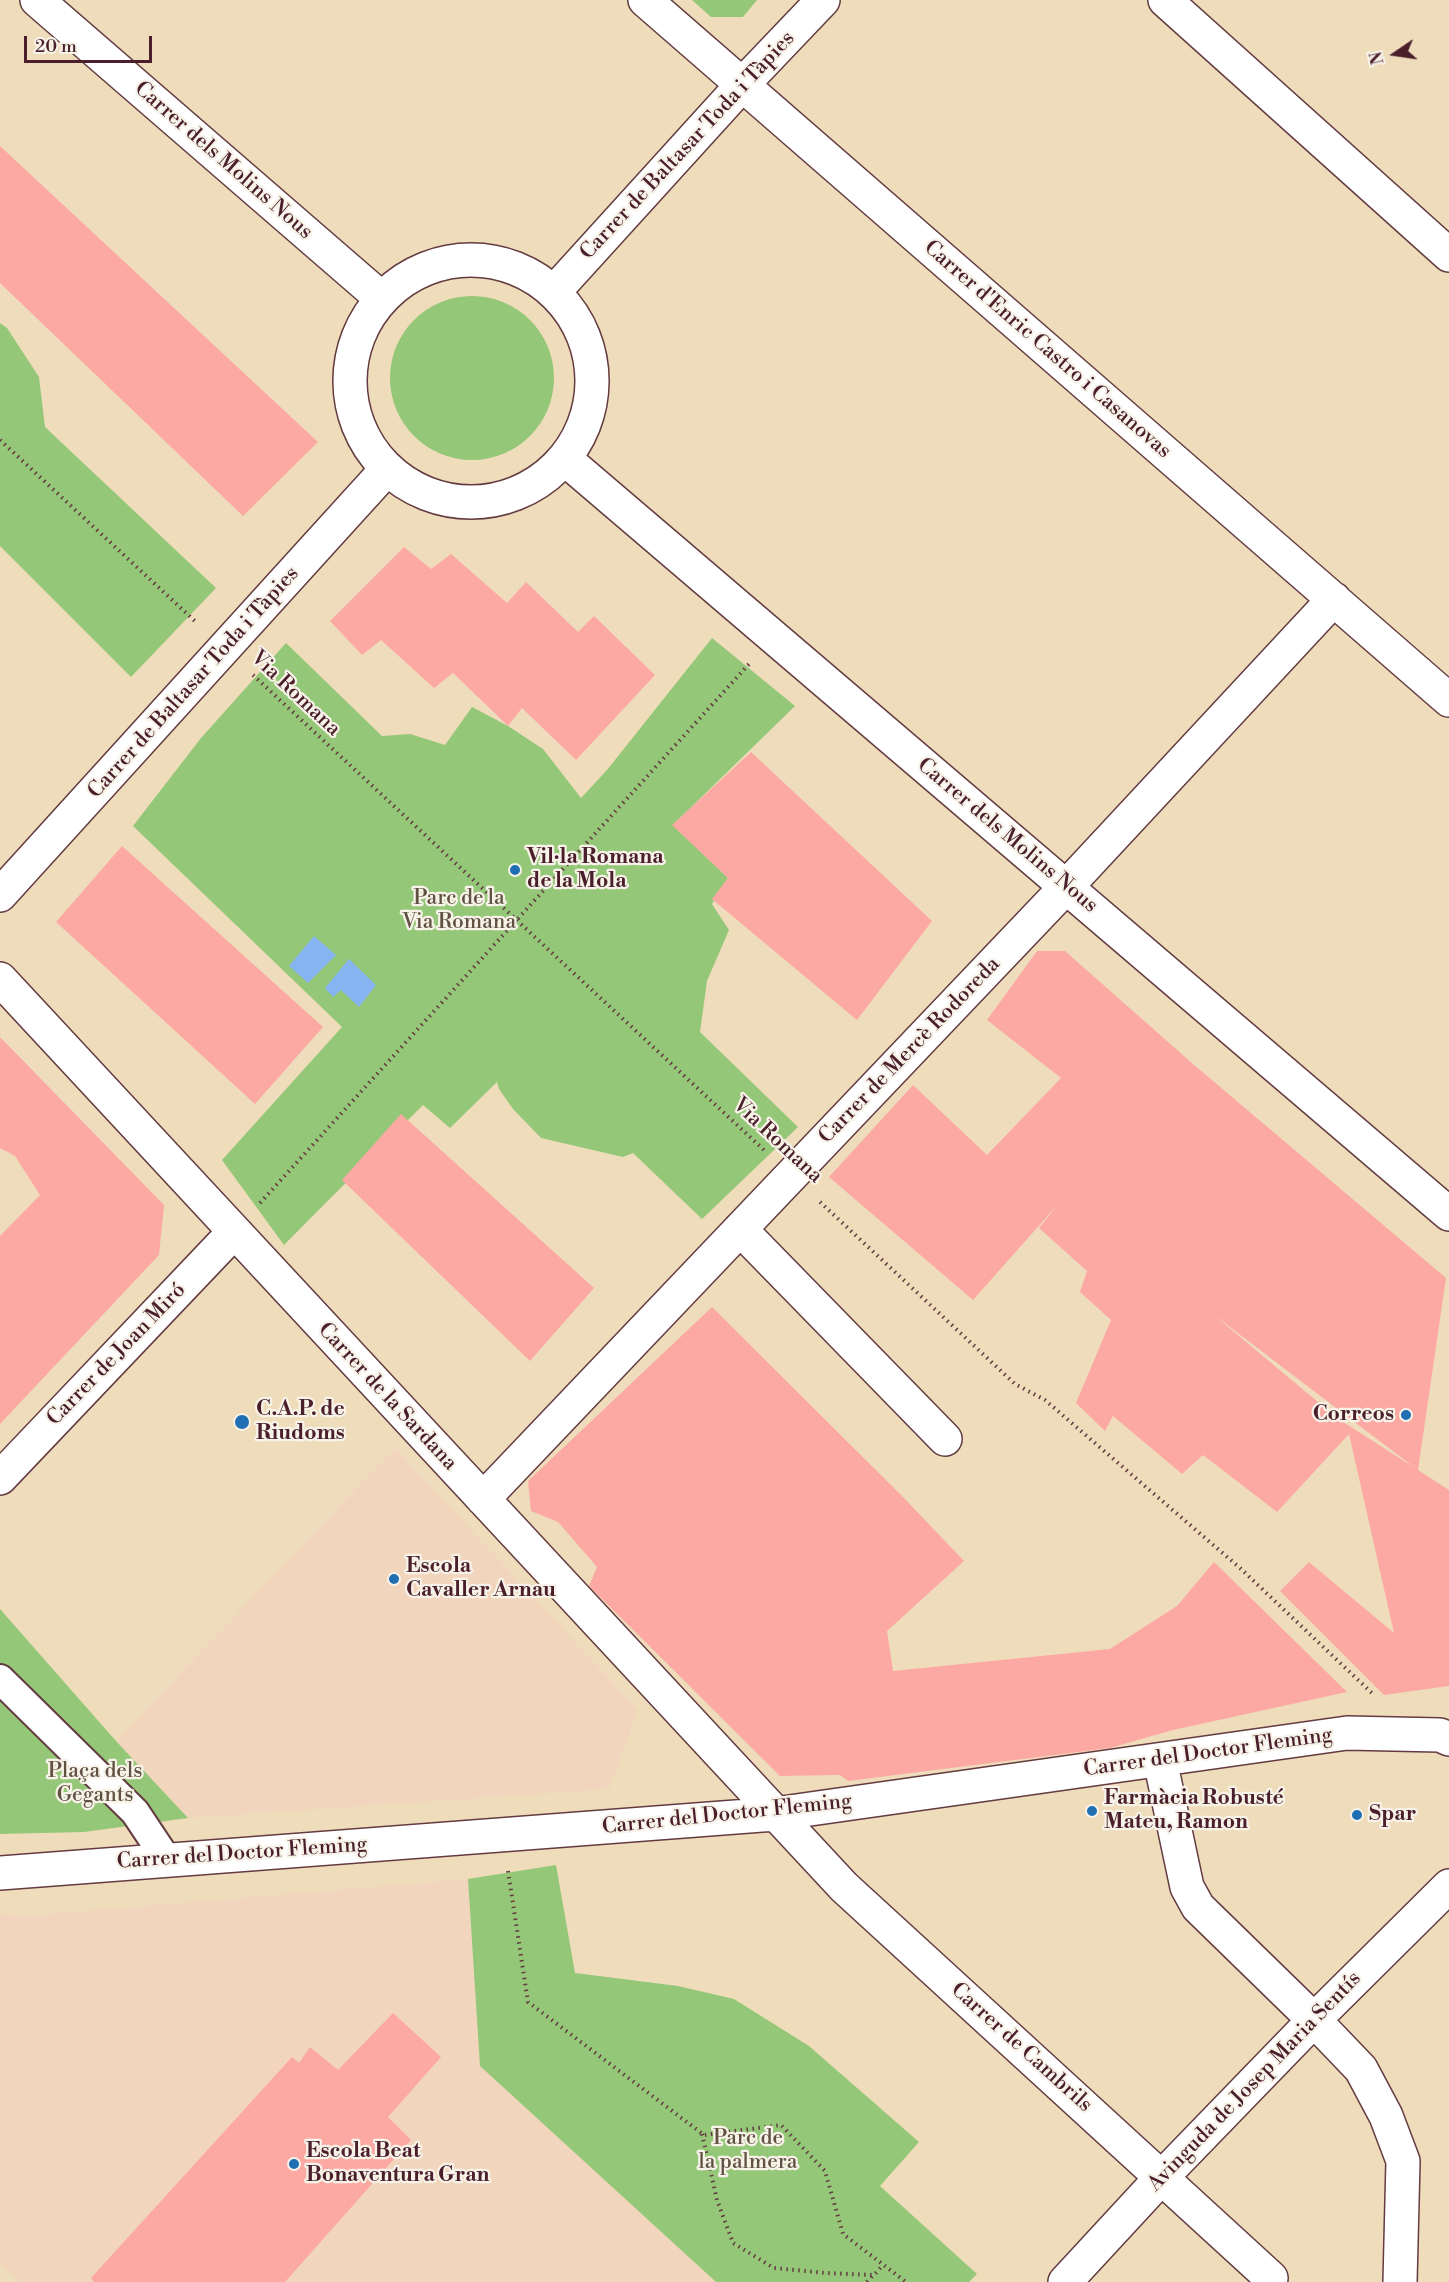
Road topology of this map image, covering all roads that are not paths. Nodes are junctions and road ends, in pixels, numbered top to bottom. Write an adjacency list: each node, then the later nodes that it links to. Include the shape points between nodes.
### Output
1 (37, 0): 8 (street, Carrer dels Molins Nous)
2 (645, 0): 5 (street, Carrer d'Enric Castro i Casanovas)
3 (823, 0): 5 (street, Carrer de Baltasar Toda i Tàpies)
4 (1165, 0): 6 (street)
5 (742, 85): 7 (street, Carrer de Baltasar Toda i Tàpies); 11 (street, Carrer d'Enric Castro i Casanovas)
6 (1449, 255)
7 (554, 292): 8 (street, via 528,274 498,262 466,259 435,264 406,278); 9 (street, via 573,316 586,343 592,373 590,404 581,433)
8 (381, 298): 10 (street, via 354,345 350,380 358,425 370,449)
9 (565, 459): 10 (street, via 520,493 492,501 436,497 410,486); 13 (street, Carrer dels Molins Nous)
10 (387, 469): 14 (street, Carrer de Baltasar Toda i Tàpies)
11 (1334, 599): 12 (street, Carrer d'Enric Castro i Casanovas); 13 (street, Carrer de Mercè Rodoreda)
12 (1449, 700)
13 (1067, 886): 16 (street, Carrer dels Molins Nous); 17 (street, Carrer de Mercè Rodoreda)
14 (0, 895)
15 (0, 979): 18 (street, Carrer de la Sardana)
16 (1449, 1214)
17 (740, 1230): 19 (street); 21 (street, Carrer de Mercè Rodoreda)
18 (234, 1233): 20 (street, Carrer de Joan Miró); 21 (street, Carrer de la Sardana)
19 (945, 1439)
20 (0, 1478)
21 (483, 1499): 25 (street, Carrer de la Sardana)
22 (0, 1679): 26 (street, via 135,1812)
23 (1449, 1739): 24 (street, Carrer del Doctor Fleming, via 1440,1735 1347,1733)
24 (1160, 1760): 25 (street, Carrer del Doctor Fleming); 29 (street, via 1187,1887 1198,1907)
25 (775, 1814): 26 (street, Carrer del Doctor Fleming); 30 (street, Carrer de Cambrils, via 844,1887)
26 (167, 1860): 27 (street, Carrer del Doctor Fleming)
27 (0, 1873)
28 (1449, 1886): 29 (street, Avinguda de Josep Maria Sentís)
29 (1314, 2020): 30 (street, Avinguda de Josep Maria Sentís); 33 (street, via 1360,2070 1386,2116 1403,2161)
30 (1162, 2177): 31 (street, Carrer de Cambrils); 32 (street, Avinguda de Josep Maria Sentís)
31 (1271, 2278)
32 (1065, 2282)
33 (1400, 2282)

